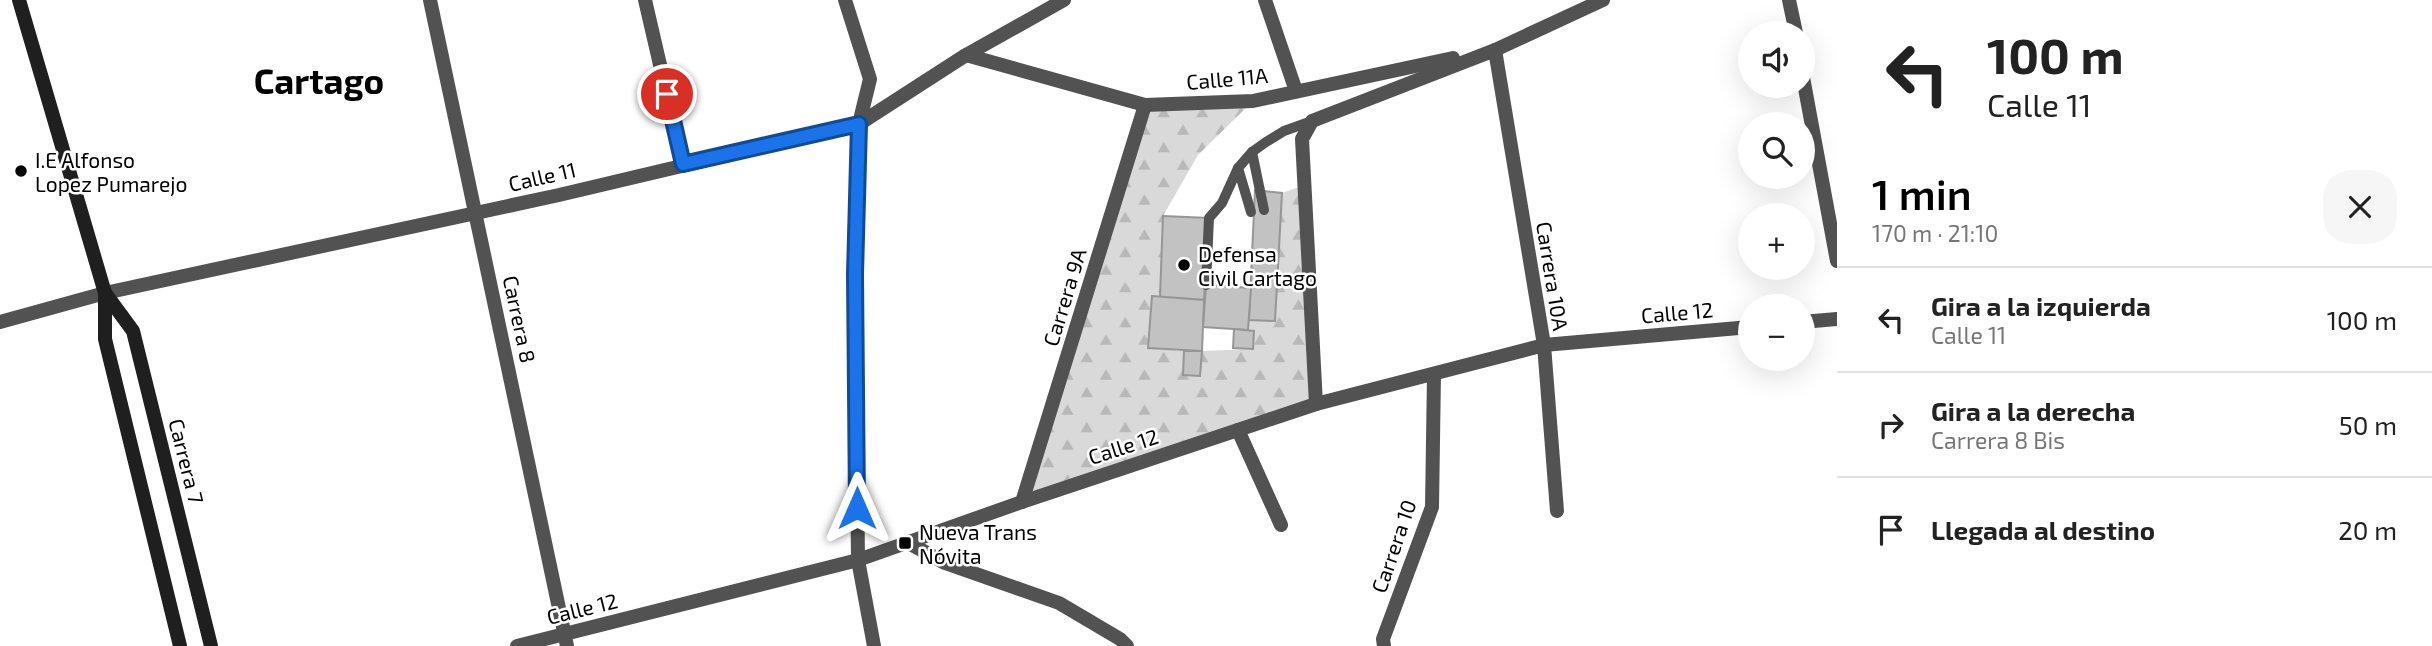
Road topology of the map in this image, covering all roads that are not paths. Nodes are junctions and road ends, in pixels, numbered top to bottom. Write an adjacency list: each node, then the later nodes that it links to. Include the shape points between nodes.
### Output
1 (19, 0): 25 (main road, Carrera 7)
2 (430, 0): 22 (street, Carrera 8)
3 (645, 0): 18 (street)
4 (845, 0): 16 (street, via 870,79)
5 (1064, 0): 11 (street, Calle 11)
6 (1265, 0): 12 (street)
7 (1602, 0): 10 (street, Calle 11A)
8 (1789, 0): 9 (street)
9 (1793, 21)
10 (1495, 50): 12 (street, Calle 11A); 15 (street, Calle 11A); 30 (street, Carrera 10A)
11 (966, 55): 14 (street, Calle 11A); 16 (street, Calle 11)
12 (1296, 91): 14 (street, Calle 11A, via 1253,101)
13 (1807, 98): 23 (street)
14 (1145, 105): 34 (street, Carrera 9A)
15 (1312, 121): 17 (lane, via 1284,131); 32 (street, via 1302,139)
16 (859, 124): 18 (street, Calle 11); 38 (street, via 855,274)
17 (1252, 152): 19 (lane); 20 (lane)
18 (683, 164): 22 (street, Calle 11)
19 (1238, 168): 21 (lane); 24 (lane, via 1222,203 1209,218)
20 (1264, 210)
21 (1251, 212)
22 (477, 213): 25 (street, Calle 11); 39 (street, Carrera 8)
23 (1837, 261)
24 (1206, 285)
25 (105, 293): 28 (street, Calle 11); 40 (main road, Carrera 7, via 105,339); 41 (main road, Carrera 7, via 133,331)
26 (1837, 319): 27 (street)
27 (1815, 321)
28 (0, 322)
29 (1738, 328): 30 (street, Calle 12)
30 (1544, 345): 31 (street, Calle 12); 35 (street, Carrera 10A)
31 (1434, 374): 32 (street, Calle 12); 45 (street, Carrera 10, via 1432,506)
32 (1316, 404): 33 (street, Calle 12)
33 (1238, 430): 34 (street, Calle 12); 36 (street)
34 (1022, 502): 37 (street, Calle 12)
35 (1557, 510)
36 (1281, 525)
37 (908, 542): 38 (street, Calle 12); 44 (street, via 945,563 1059,603)
38 (858, 560): 39 (street, Calle 12); 43 (street)
39 (566, 640): 42 (street, Calle 12)
40 (180, 646)
41 (211, 646)
42 (517, 646)
43 (874, 646)
44 (1128, 646)
45 (1384, 646)

